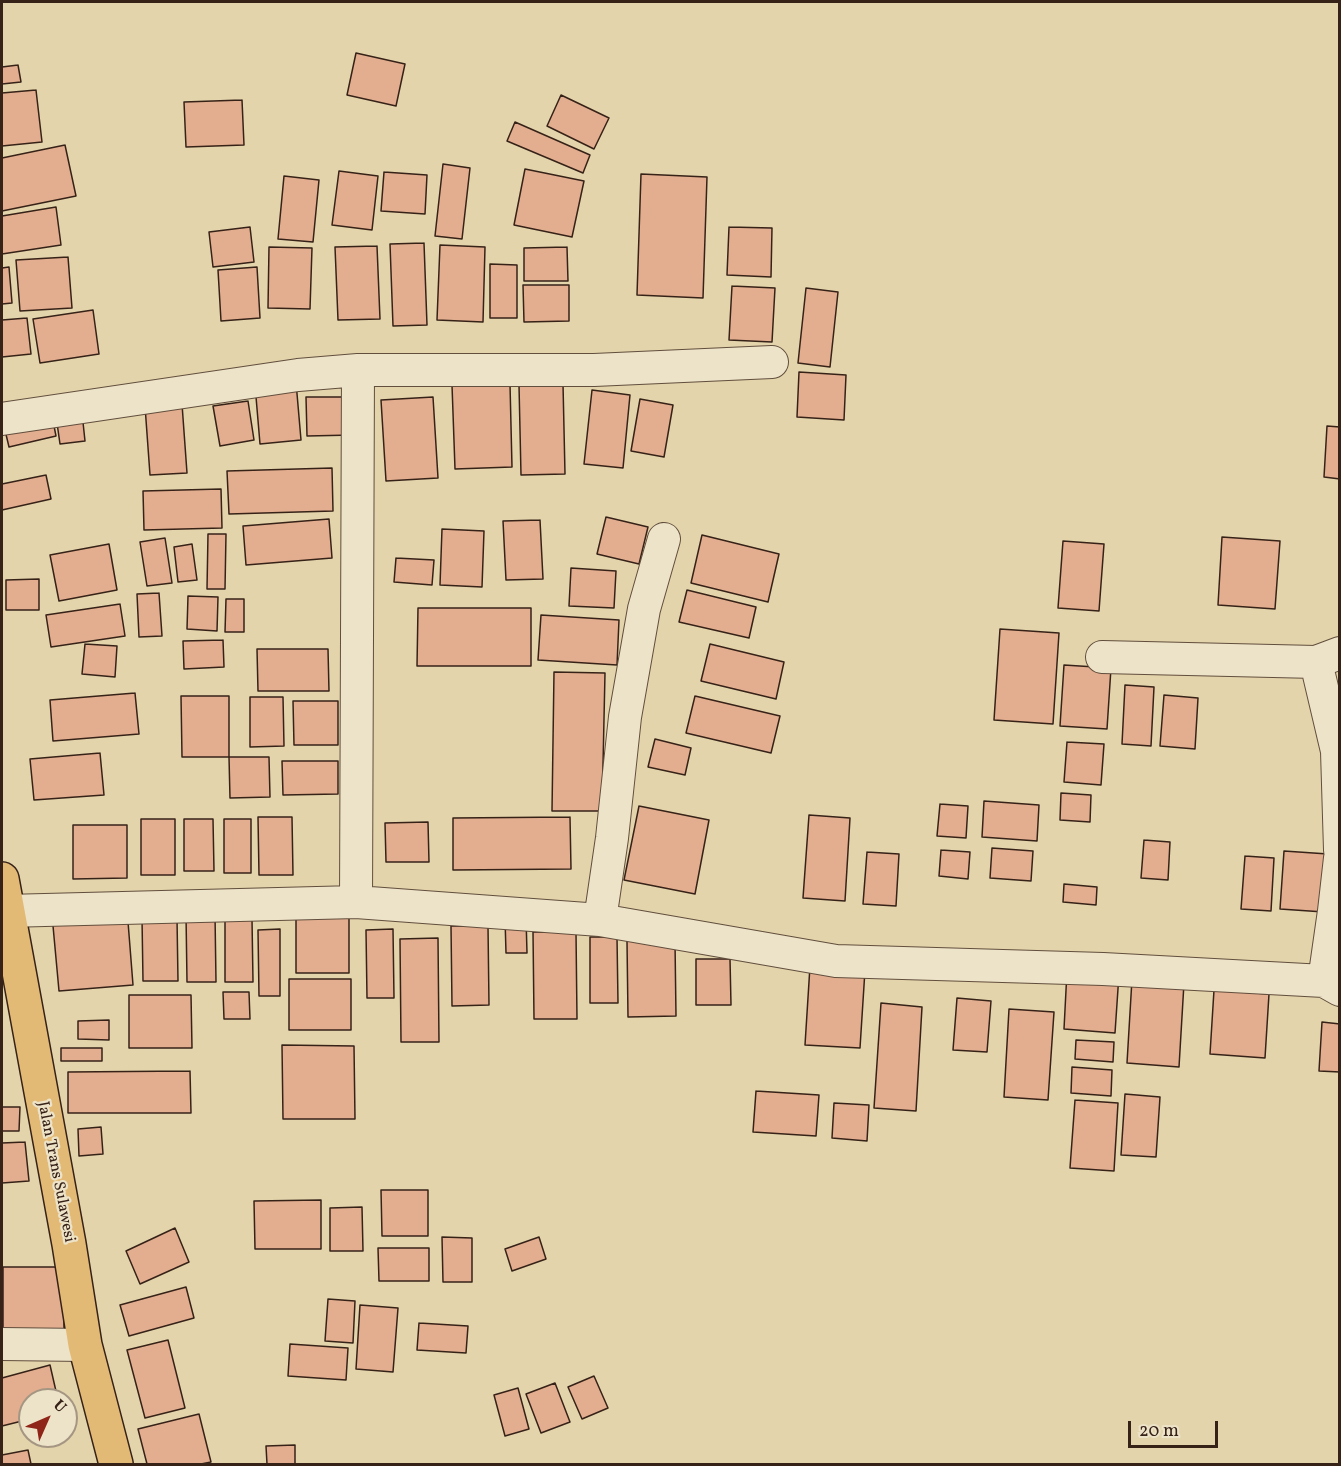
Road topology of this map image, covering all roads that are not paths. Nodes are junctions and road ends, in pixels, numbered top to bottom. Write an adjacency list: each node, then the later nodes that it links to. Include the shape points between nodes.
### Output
1 (772, 363): 2 (street, via 594,370)
2 (358, 370): 3 (street, via 298,375); 10 (street)
3 (2, 419)
4 (664, 539): 12 (street, via 644,609 625,717)
5 (1102, 657): 6 (street)
6 (1328, 658): 7 (street)
7 (1340, 850)
8 (1340, 858): 13 (street)
9 (2, 879): 11 (highway, Jalan Trans Sulawesi)
10 (356, 902): 11 (street); 12 (street)
11 (6, 911): 15 (highway, Jalan Trans Sulawesi)
12 (600, 920): 13 (street, via 837,961 1103,969)
13 (1332, 985)
14 (2, 1344): 15 (street)
15 (85, 1345): 16 (highway, Jalan Trans Sulawesi)
16 (116, 1464)

